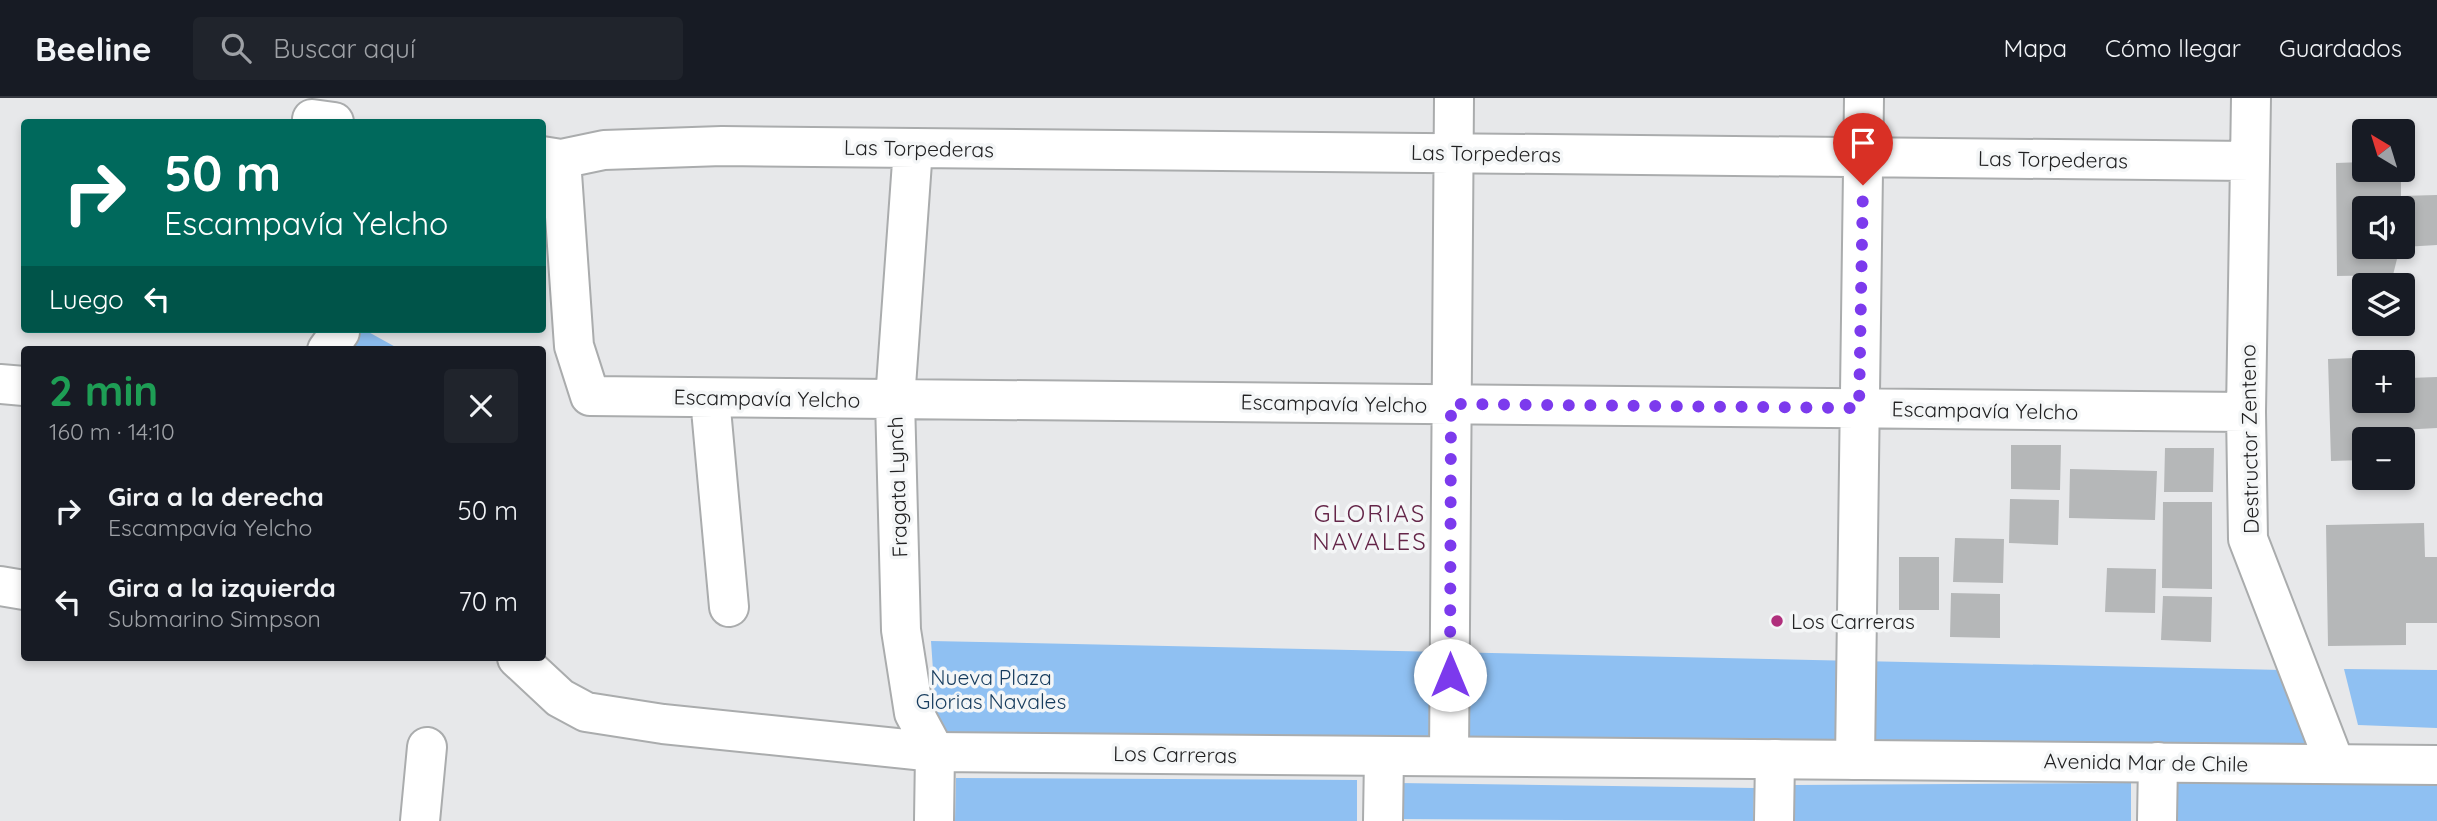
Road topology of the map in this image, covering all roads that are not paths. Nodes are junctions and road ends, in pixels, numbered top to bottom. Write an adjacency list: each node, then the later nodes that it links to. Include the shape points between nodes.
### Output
1 (1454, 98): 5 (street)
2 (1864, 98): 6 (street)
3 (2251, 98): 8 (street, Destructor Zenteno)
4 (912, 148): 5 (street, Las Torpederas); 7 (street, Las Torpederas, via 722,146 604,150); 12 (street, Fragata Lynch)
5 (1454, 153): 6 (street, Las Torpederas); 13 (street)
6 (1863, 157): 8 (street, Las Torpederas); 14 (street)
7 (552, 158): 11 (street, Escampavía Yelcho, via 574,346 590,396)
8 (2250, 161): 15 (street, Destructor Zenteno)
9 (0, 384): 10 (street)
10 (21, 386)
11 (710, 398): 12 (street, Escampavía Yelcho); 18 (street)
12 (895, 400): 13 (street, Escampavía Yelcho); 21 (street, Fragata Lynch, via 901,630 914,713)
13 (1451, 404): 14 (street, Escampavía Yelcho); 23 (street)
14 (1859, 408): 15 (street, Escampavía Yelcho); 25 (street)
15 (2246, 412): 27 (street, Destructor Zenteno, via 2248,539)
16 (0, 586): 17 (street)
17 (21, 590)
18 (729, 607)
19 (520, 661): 21 (street, Los Carreras, via 560,698 586,712)
20 (427, 747): 29 (street)
21 (934, 752): 22 (street, Los Carreras); 30 (street, Fragata Lynch)
22 (1384, 756): 23 (street, Los Carreras); 31 (street)
23 (1450, 756): 24 (street, Los Carreras)
24 (1775, 759): 25 (street, Los Carreras); 32 (street)
25 (1854, 760): 26 (street, Avenida Mar de Chile)
26 (2158, 762): 27 (street, Avenida Mar de Chile); 33 (street)
27 (2335, 764): 28 (street, Avenida Mar de Chile)
28 (2437, 765)
29 (420, 821)
30 (933, 821)
31 (1383, 821)
32 (1774, 821)
33 (2157, 821)

